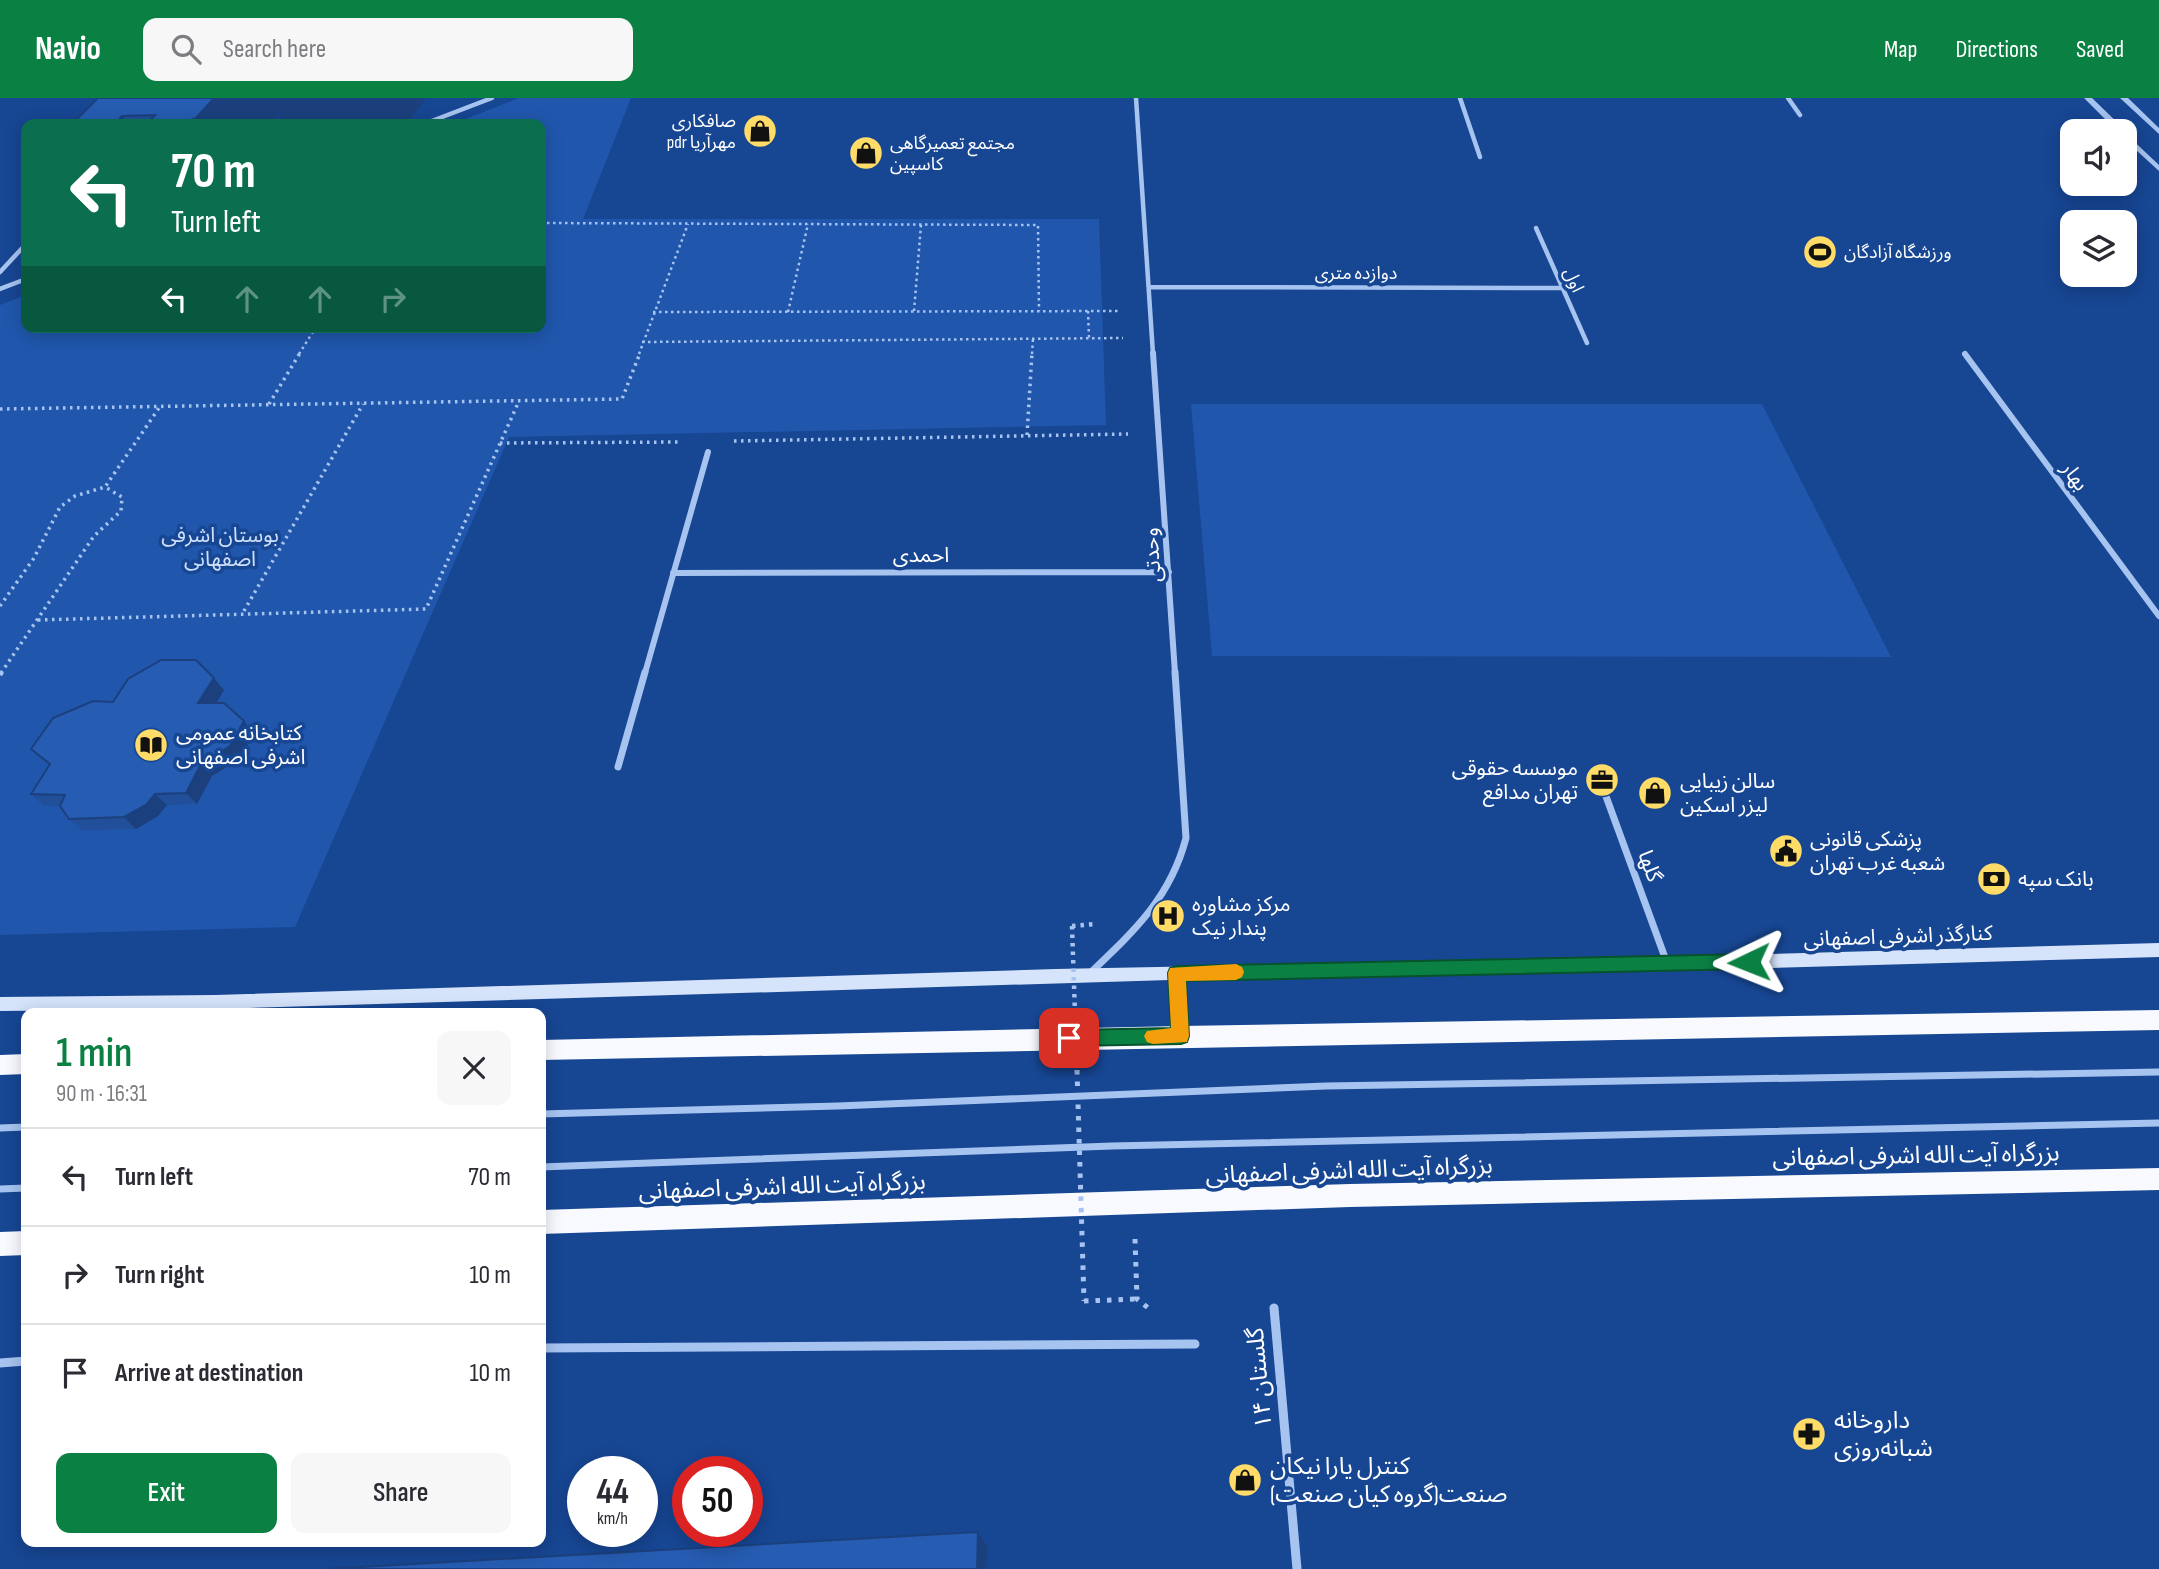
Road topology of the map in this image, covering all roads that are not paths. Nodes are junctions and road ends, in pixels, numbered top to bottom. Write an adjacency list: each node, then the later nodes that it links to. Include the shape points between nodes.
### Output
1 (492, 98): 8 (street)
2 (1136, 98): 18 (street, وحدتی)
3 (1460, 98): 12 (street)
4 (1788, 98): 7 (street)
5 (2088, 98): 9 (street)
6 (2124, 98): 10 (street)
7 (1800, 115)
8 (437, 119)
9 (2109, 119)
10 (2159, 132)
11 (2137, 147): 13 (street)
12 (1480, 157)
13 (2159, 169)
14 (1536, 228): 19 (street, اول)
15 (21, 249): 16 (street)
16 (0, 272)
17 (21, 281): 20 (street)
18 (1149, 287): 19 (street, دوازده متری); 24 (street, وحدتی)
19 (1562, 288): 21 (street, اول)
20 (0, 289)
21 (1587, 343)
22 (1965, 354): 26 (street, بهار)
23 (708, 452): 25 (street)
24 (1169, 572): 25 (street, احمدی); 32 (street, وحدتی, via 1186,838 1181,864 1155,908)
25 (673, 573): 27 (street)
26 (2159, 616)
27 (618, 767)
28 (1600, 780): 30 (street, گلها)
29 (2159, 950): 30 (main road, کنارگذر اشرفی اصفهانی)
30 (1667, 964): 31 (main road, کنارگذر اشرفی اصفهانی)
31 (1177, 973): 32 (main road, کنارگذر اشرفی اصفهانی); 38 (main road)
32 (1089, 975): 33 (main road, کنارگذر اشرفی اصفهانی)
33 (215, 1002): 35 (main road, کنارگذر اشرفی اصفهانی); 36 (main road)
34 (0, 1004): 35 (main road, کنارگذر اشرفی اصفهانی)
35 (84, 1008)
36 (206, 1008)
37 (2159, 1020): 38 (highway)
38 (1181, 1036): 39 (highway)
39 (546, 1050)
40 (21, 1064): 41 (highway)
41 (0, 1065)
42 (2159, 1072): 43 (lane, via 1326,1086)
43 (546, 1114)
44 (2159, 1124): 47 (lane, via 1112,1146)
45 (21, 1127): 46 (lane)
46 (0, 1128)
47 (546, 1167)
48 (2159, 1179): 51 (highway, بزرگراه آیت الله اشرفی اصفهانی)
49 (21, 1188): 50 (lane)
50 (0, 1189)
51 (546, 1222)
52 (21, 1243): 53 (highway)
53 (0, 1244)
54 (1274, 1308): 59 (street, گلستان ۱۴)
55 (1195, 1343): 56 (street)
56 (546, 1348)
57 (21, 1361): 58 (street)
58 (0, 1363)
59 (1297, 1569)

